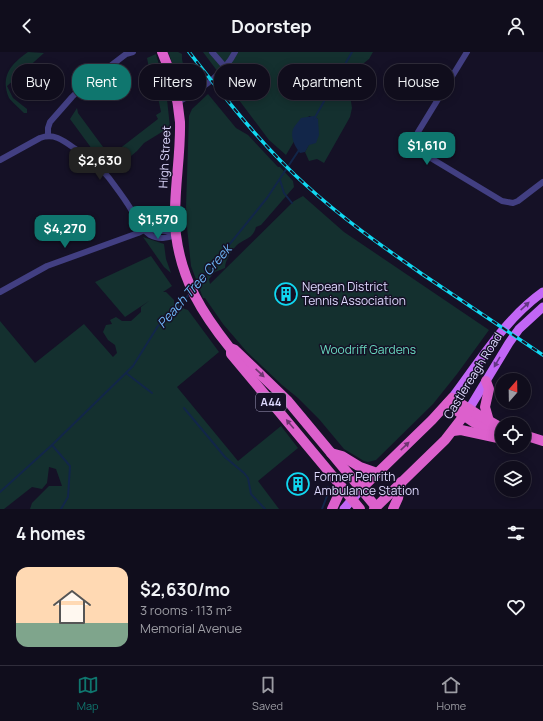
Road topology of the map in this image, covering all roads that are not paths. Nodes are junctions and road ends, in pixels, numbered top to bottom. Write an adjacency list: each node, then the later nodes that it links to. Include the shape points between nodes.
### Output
1 (133, 52): 10 (street, via 126,54 75,93 50,122)
2 (162, 52): 9 (highway, High Street / A44)
3 (212, 52): 6 (street)
4 (235, 52): 7 (street)
5 (467, 52): 12 (street, via 418,132 416,144 424,153 502,201 518,201)
6 (222, 64)
7 (227, 64)
8 (214, 76): 9 (street)
9 (178, 102): 14 (highway, High Street / A44, via 180,138 175,209)
10 (48, 136): 11 (street); 13 (street, via 66,142 99,167)
11 (0, 160)
12 (543, 182)
13 (144, 230): 14 (street, via 166,239); 15 (street, via 47,266)
14 (176, 235): 18 (highway, High Street / A44, via 194,297 209,322)
15 (0, 292)
16 (543, 292): 20 (main road, Castlereagh Road, one-way to 16, via 512,320)
17 (543, 307): 19 (main road, Castlereagh Road, one-way to 19, via 512,338)
18 (230, 348): 31 (highway, High Street / A44, one-way to 31, via 288,400); 34 (highway, High Street / A44, one-way to 18, via 231,354)
19 (486, 382): 21 (main road, Castlereagh Road); 22 (highway, via 489,389 485,407)
20 (448, 403): 21 (highway); 32 (highway, Castlereagh Road, one-way to 20)
21 (467, 413): 22 (highway); 24 (highway, Castlereagh Road); 25 (highway)
22 (488, 421): 23 (highway)
23 (495, 424)
24 (453, 431): 26 (highway, via 461,430); 33 (highway, Castlereagh Road)
25 (495, 433)
26 (495, 437)
27 (531, 437): 28 (highway)
28 (543, 441)
29 (531, 444): 30 (highway)
30 (543, 448)
31 (331, 453): 32 (highway, High Street / A44); 35 (highway, High Street / A44)
32 (377, 473): 35 (highway, Castlereagh Road)
33 (401, 482): 37 (highway, Castlereagh Road); 41 (highway)
34 (342, 487): 36 (highway, High Street / A44); 38 (highway)
35 (362, 488): 36 (main road); 37 (highway, High Street)
36 (352, 499): 39 (main road); 40 (highway, High Street / A44)
37 (375, 508)
38 (332, 509)
39 (344, 509)
40 (360, 509)
41 (393, 509)

